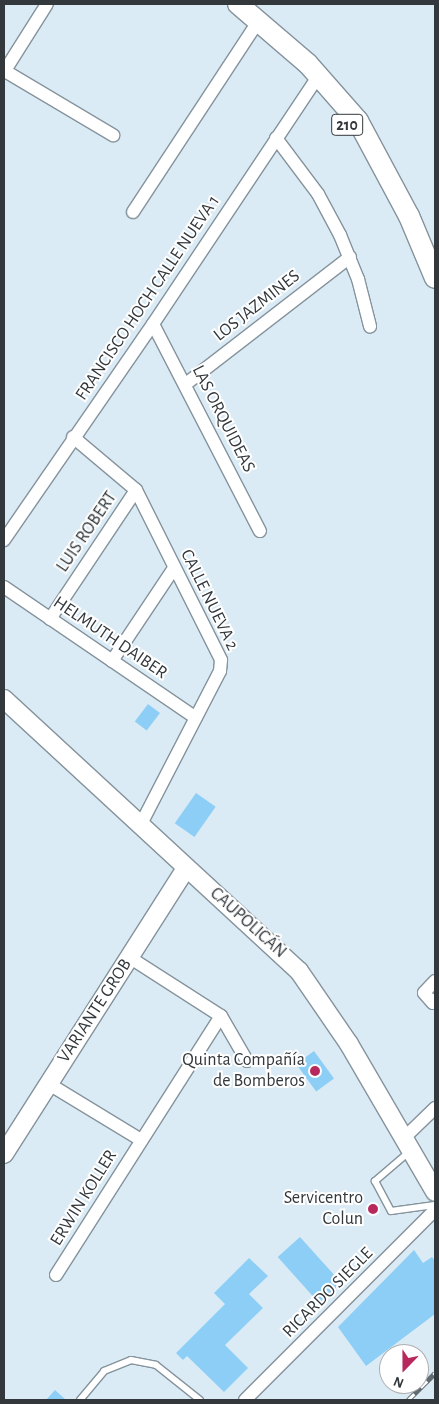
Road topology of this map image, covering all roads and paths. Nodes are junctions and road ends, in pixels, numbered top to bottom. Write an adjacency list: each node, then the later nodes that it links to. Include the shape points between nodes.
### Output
1 (47, 4): 4 (street)
2 (238, 4): 3 (main road, 210)
3 (258, 22): 5 (main road, 210); 8 (street)
4 (4, 72): 6 (street)
5 (315, 79): 7 (street, FRANCISCO HOCH CALLE NUEVA 1); 10 (main road, 210, via 381,166 409,216)
6 (113, 135)
7 (276, 138): 9 (street, via 318,194); 11 (street, FRANCISCO HOCH CALLE NUEVA 1)
8 (133, 212)
9 (350, 257): 12 (street); 13 (street, LOS JAZMINES)
10 (435, 278)
11 (153, 324): 13 (street, LAS ORQUIDEAS); 14 (street, FRANCISCO HOCH CALLE NUEVA 1)
12 (370, 326)
13 (186, 383): 16 (street, LAS ORQUIDEAS)
14 (73, 437): 15 (street, CALLE NUEVA 2); 17 (street, FRANCISCO HOCH CALLE NUEVA 1)
15 (136, 490): 18 (street, CALLE NUEVA 2); 20 (street, LUIS ROBERT)
16 (260, 531)
17 (4, 540)
18 (174, 568): 21 (street); 23 (street, CALLE NUEVA 2, via 221,660 220,671)
19 (4, 587): 20 (street, HELMUTH DAIBER)
20 (50, 619): 21 (street, HELMUTH DAIBER)
21 (112, 661): 23 (street, HELMUTH DAIBER)
22 (4, 700): 24 (street, CAUPOLICÁN)
23 (196, 718): 24 (street, CALLE NUEVA 2)
24 (140, 826): 25 (street, CAUPOLICÁN)
25 (186, 868): 26 (street, VARIANTE GROB); 34 (street, CAUPOLICÁN, via 277,949 312,987)
26 (129, 957): 29 (street); 31 (street, VARIANTE GROB)
27 (435, 981): 28 (street, via 424,993 432,1003)
28 (435, 1000)
29 (222, 1016): 30 (street); 33 (street, ERWIN KOLLER)
30 (247, 1062)
31 (49, 1084): 33 (street, ERWIN KOLLER); 35 (street, VARIANTE GROB)
32 (435, 1108): 34 (street)
33 (141, 1140): 39 (street, ERWIN KOLLER)
34 (407, 1145): 36 (street, CAUPOLICÁN); 37 (lane, via 375,1181 391,1211)
35 (4, 1154)
36 (435, 1192)
37 (435, 1205)
38 (435, 1210): 42 (street, RICARDO SIEGLE)
39 (56, 1275)
40 (80, 1400): 41 (lane, via 104,1371 131,1360 156,1365)
41 (200, 1400)
42 (245, 1400)

